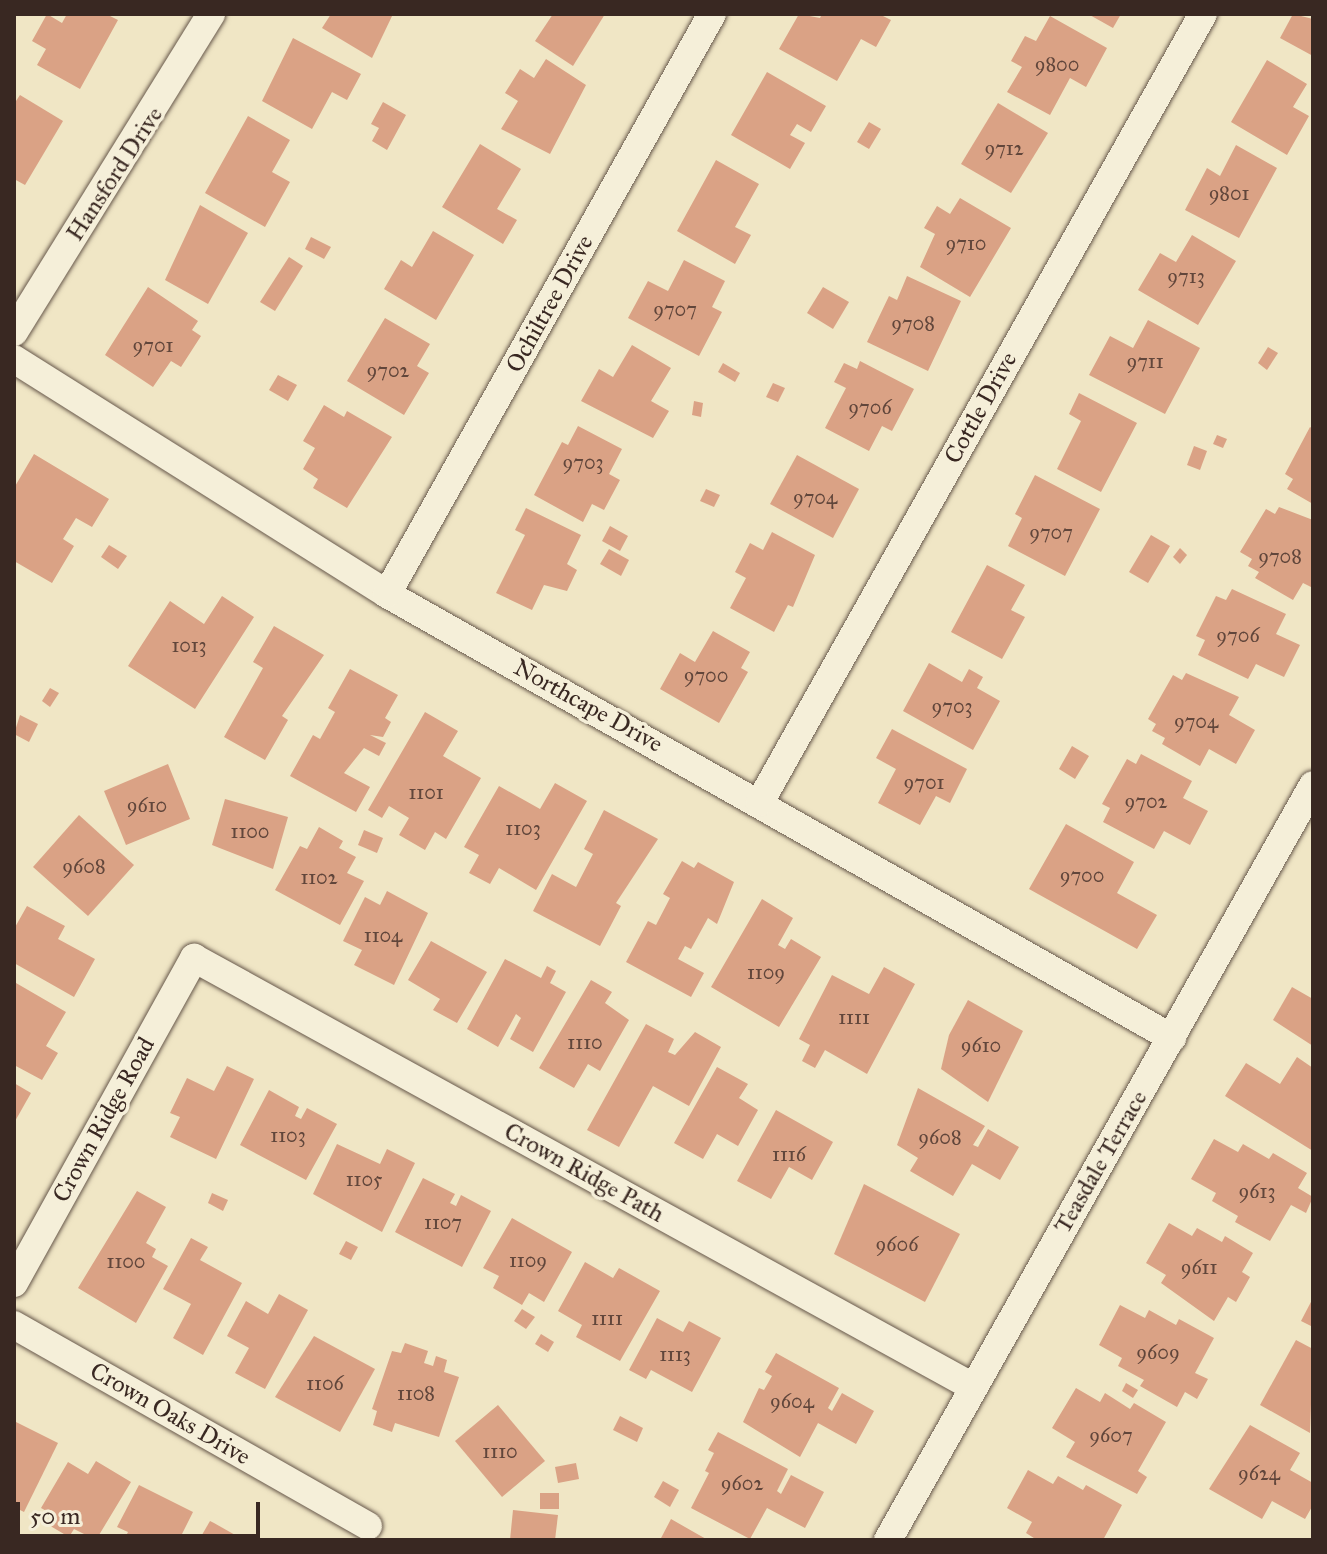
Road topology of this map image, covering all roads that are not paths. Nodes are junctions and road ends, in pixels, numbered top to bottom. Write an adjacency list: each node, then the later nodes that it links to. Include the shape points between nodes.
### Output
1 (211, 14): 4 (street, Hansford Drive)
2 (712, 14): 6 (street, Ochiltree Drive)
3 (1203, 14): 8 (street, Cottle Drive)
4 (14, 332)
5 (14, 359): 6 (street, Northcape Drive)
6 (387, 594): 8 (street, Northcape Drive)
7 (1313, 785): 10 (street, Teasdale Terrace)
8 (760, 802): 10 (street, Northcape Drive)
9 (194, 958): 11 (street, Crown Ridge Road); 13 (street, Crown Ridge Path)
10 (1172, 1038): 13 (street, Teasdale Terrace)
11 (14, 1283)
12 (14, 1325): 14 (street, Crown Oaks Drive)
13 (973, 1387): 15 (street, Teasdale Terrace)
14 (368, 1526)
15 (888, 1540)

